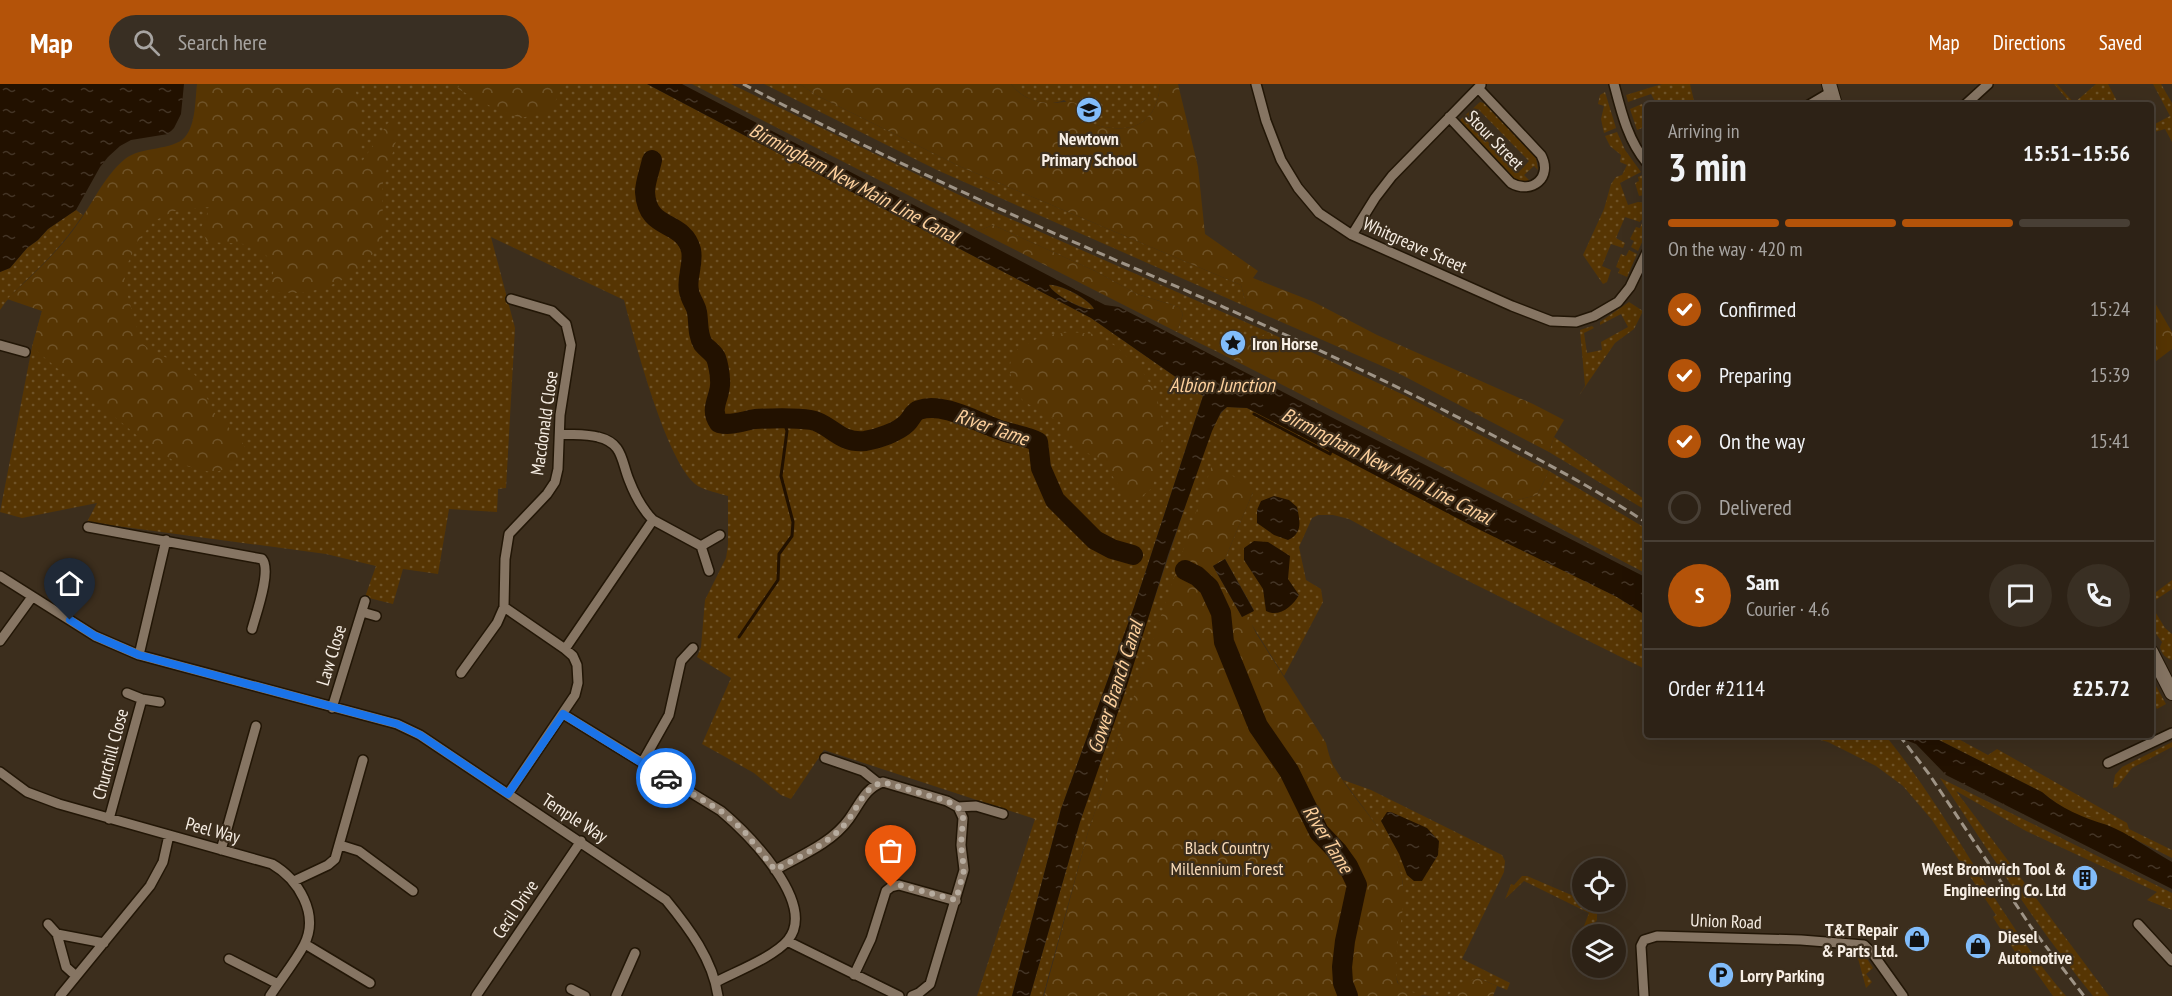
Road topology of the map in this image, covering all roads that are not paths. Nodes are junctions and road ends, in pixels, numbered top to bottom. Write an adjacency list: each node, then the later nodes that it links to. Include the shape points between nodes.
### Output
1 (1256, 84): 10 (street, Whitgreave Street, via 1281,160 1298,188 1319,213)
2 (1614, 84): 9 (street, via 1630,136)
3 (1988, 84): 7 (street)
4 (1480, 86): 8 (street, Stour Street); 8 (street, Stour Street, via 1541,155 1545,168 1541,178 1528,186 1512,183)
5 (1831, 94): 6 (street)
6 (1815, 102)
7 (1968, 102)
8 (1449, 117): 10 (street, Stour Street, via 1392,177)
9 (1644, 159)
10 (1352, 235): 11 (street, Whitgreave Street, via 1551,321 1576,322 1618,302)
11 (1644, 258)
12 (511, 300): 15 (street, Macdonald Close, via 552,311 566,324 571,345 560,416)
13 (0, 345): 14 (street)
14 (25, 352)
15 (561, 434): 16 (street, via 598,436 616,446 629,480); 25 (street, Macdonald Close, via 555,482 509,534)
16 (653, 520): 20 (street); 31 (street)
17 (88, 527): 19 (street)
18 (720, 535): 20 (street)
19 (166, 540): 28 (street, via 265,562 266,573); 32 (street)
20 (701, 546): 21 (street)
21 (709, 571)
22 (0, 576): 23 (street, Temple Way)
23 (32, 597): 29 (street); 32 (street, Temple Way, via 95,636)
24 (364, 601): 26 (street, Law Close)
25 (504, 607): 31 (street); 34 (street, Macdonald Close)
26 (362, 612): 27 (street, Law Close); 40 (street, Law Close)
27 (376, 616)
28 (252, 629)
29 (0, 641)
30 (693, 648): 46 (street, via 681,661 669,715)
31 (565, 649): 41 (street, via 577,665 578,683)
32 (139, 655): 40 (street, Temple Way)
33 (2154, 656): 35 (main road)
34 (461, 673)
35 (2169, 678): 37 (main road)
36 (127, 693): 38 (street, Churchill Close)
37 (2172, 693)
38 (142, 699): 39 (street, Churchill Close); 53 (street, Churchill Close)
39 (160, 702)
40 (332, 708): 50 (street, Temple Way, via 397,724 420,735)
41 (563, 714): 46 (street); 50 (street)
42 (256, 726): 57 (street)
43 (2172, 733): 47 (street)
44 (825, 758): 49 (street, via 862,771)
45 (363, 760): 56 (street)
46 (642, 763): 58 (street, via 721,811 743,830)
47 (2108, 763)
48 (0, 772): 53 (street, Peel Way, via 27,792)
49 (878, 783): 51 (street); 58 (street, via 867,791 838,833)
50 (508, 794): 55 (street, Temple Way)
51 (958, 807): 52 (street, via 976,806); 61 (street, via 963,818 964,870)
52 (1003, 814)
53 (109, 819): 54 (street, Peel Way)
54 (169, 835): 57 (street, Peel Way); 66 (street, via 154,880)
55 (581, 841): 74 (street, Temple Way, via 666,900 699,946); 79 (street, Cecil Drive)
56 (340, 845): 59 (street, via 328,865); 60 (street, via 359,851)
57 (221, 850): 59 (street, Peel Way, via 272,864)
58 (775, 870): 65 (street, via 794,904 795,921)
59 (294, 880): 67 (street, via 308,915)
60 (413, 891)
61 (956, 900): 71 (street, via 899,885 891,887 886,891 871,939); 84 (street, via 930,984)
62 (48, 924): 64 (street)
63 (2138, 924): 70 (street)
64 (57, 934): 66 (street); 72 (street, via 66,967)
65 (787, 941): 71 (street); 74 (street, via 755,963)
66 (104, 943): 72 (street)
67 (305, 944): 73 (street); 75 (street)
68 (635, 953): 81 (street)
69 (229, 959): 75 (street)
70 (2172, 961)
71 (854, 975): 83 (street)
72 (76, 976): 77 (street)
73 (370, 982)
74 (716, 982): 82 (street, Temple Way)
75 (278, 984): 78 (street)
76 (571, 989): 80 (street)
77 (60, 996)
78 (270, 996)
79 (476, 996)
80 (585, 996)
81 (616, 996)
82 (718, 996)
83 (899, 996)
84 (912, 996)
85 (1644, 996): 86 (street, Union Road, via 1641,946 1652,937 1864,945)
86 (1903, 996)

